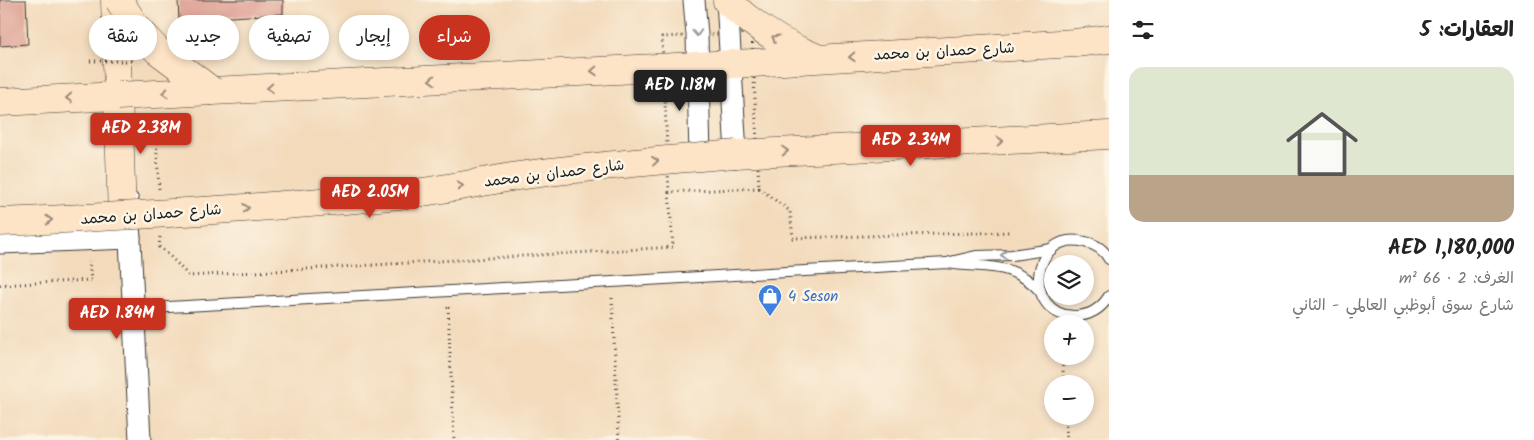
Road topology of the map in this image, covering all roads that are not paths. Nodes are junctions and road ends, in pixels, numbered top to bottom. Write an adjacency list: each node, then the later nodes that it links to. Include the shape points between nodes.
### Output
1 (117, 0): 8 (main road, bridge, via 157,50); 9 (main road); 15 (street)
2 (694, 0): 7 (street, one-way to 7)
3 (727, 0): 5 (main road, one-way to 3, via 767,33); 6 (street)
4 (1109, 39): 5 (main road, شارع حمدان بن محمد, one-way to 5)
5 (819, 59): 6 (main road, شارع حمدان بن محمد)
6 (730, 64): 7 (main road, شارع حمدان بن محمد); 12 (street)
7 (697, 65): 8 (main road, شارع حمدان بن محمد, one-way to 8); 13 (street)
8 (212, 91): 9 (main road, شارع حمدان بن محمد, one-way to 9, bridge)
9 (118, 96): 10 (main road, شارع حمدان بن محمد, one-way to 10); 15 (main road)
10 (0, 102)
11 (1109, 135): 12 (main road, شارع حمدان بن محمد, one-way to 11)
12 (736, 154): 13 (main road, شارع حمدان بن محمد, bridge)
13 (700, 157): 15 (main road, شارع حمدان بن محمد, one-way to 13, bridge, via 278,205 401,194 528,175)
14 (0, 222): 15 (main road, شارع حمدان بن محمد, one-way to 15, bridge)
15 (126, 227): 16 (street); 22 (street)
16 (0, 243)
17 (1052, 249): 18 (lane, via 1060,243 1081,241 1099,248); 19 (lane, one-way to 19, via 976,256); 20 (lane, via 1038,274)
18 (1109, 259)
19 (947, 263): 20 (lane, via 1010,270); 22 (lane)
20 (1041, 292): 21 (lane, via 1052,308 1070,316 1090,314 1099,309)
21 (1109, 296)
22 (133, 309): 23 (street)
23 (140, 440)

